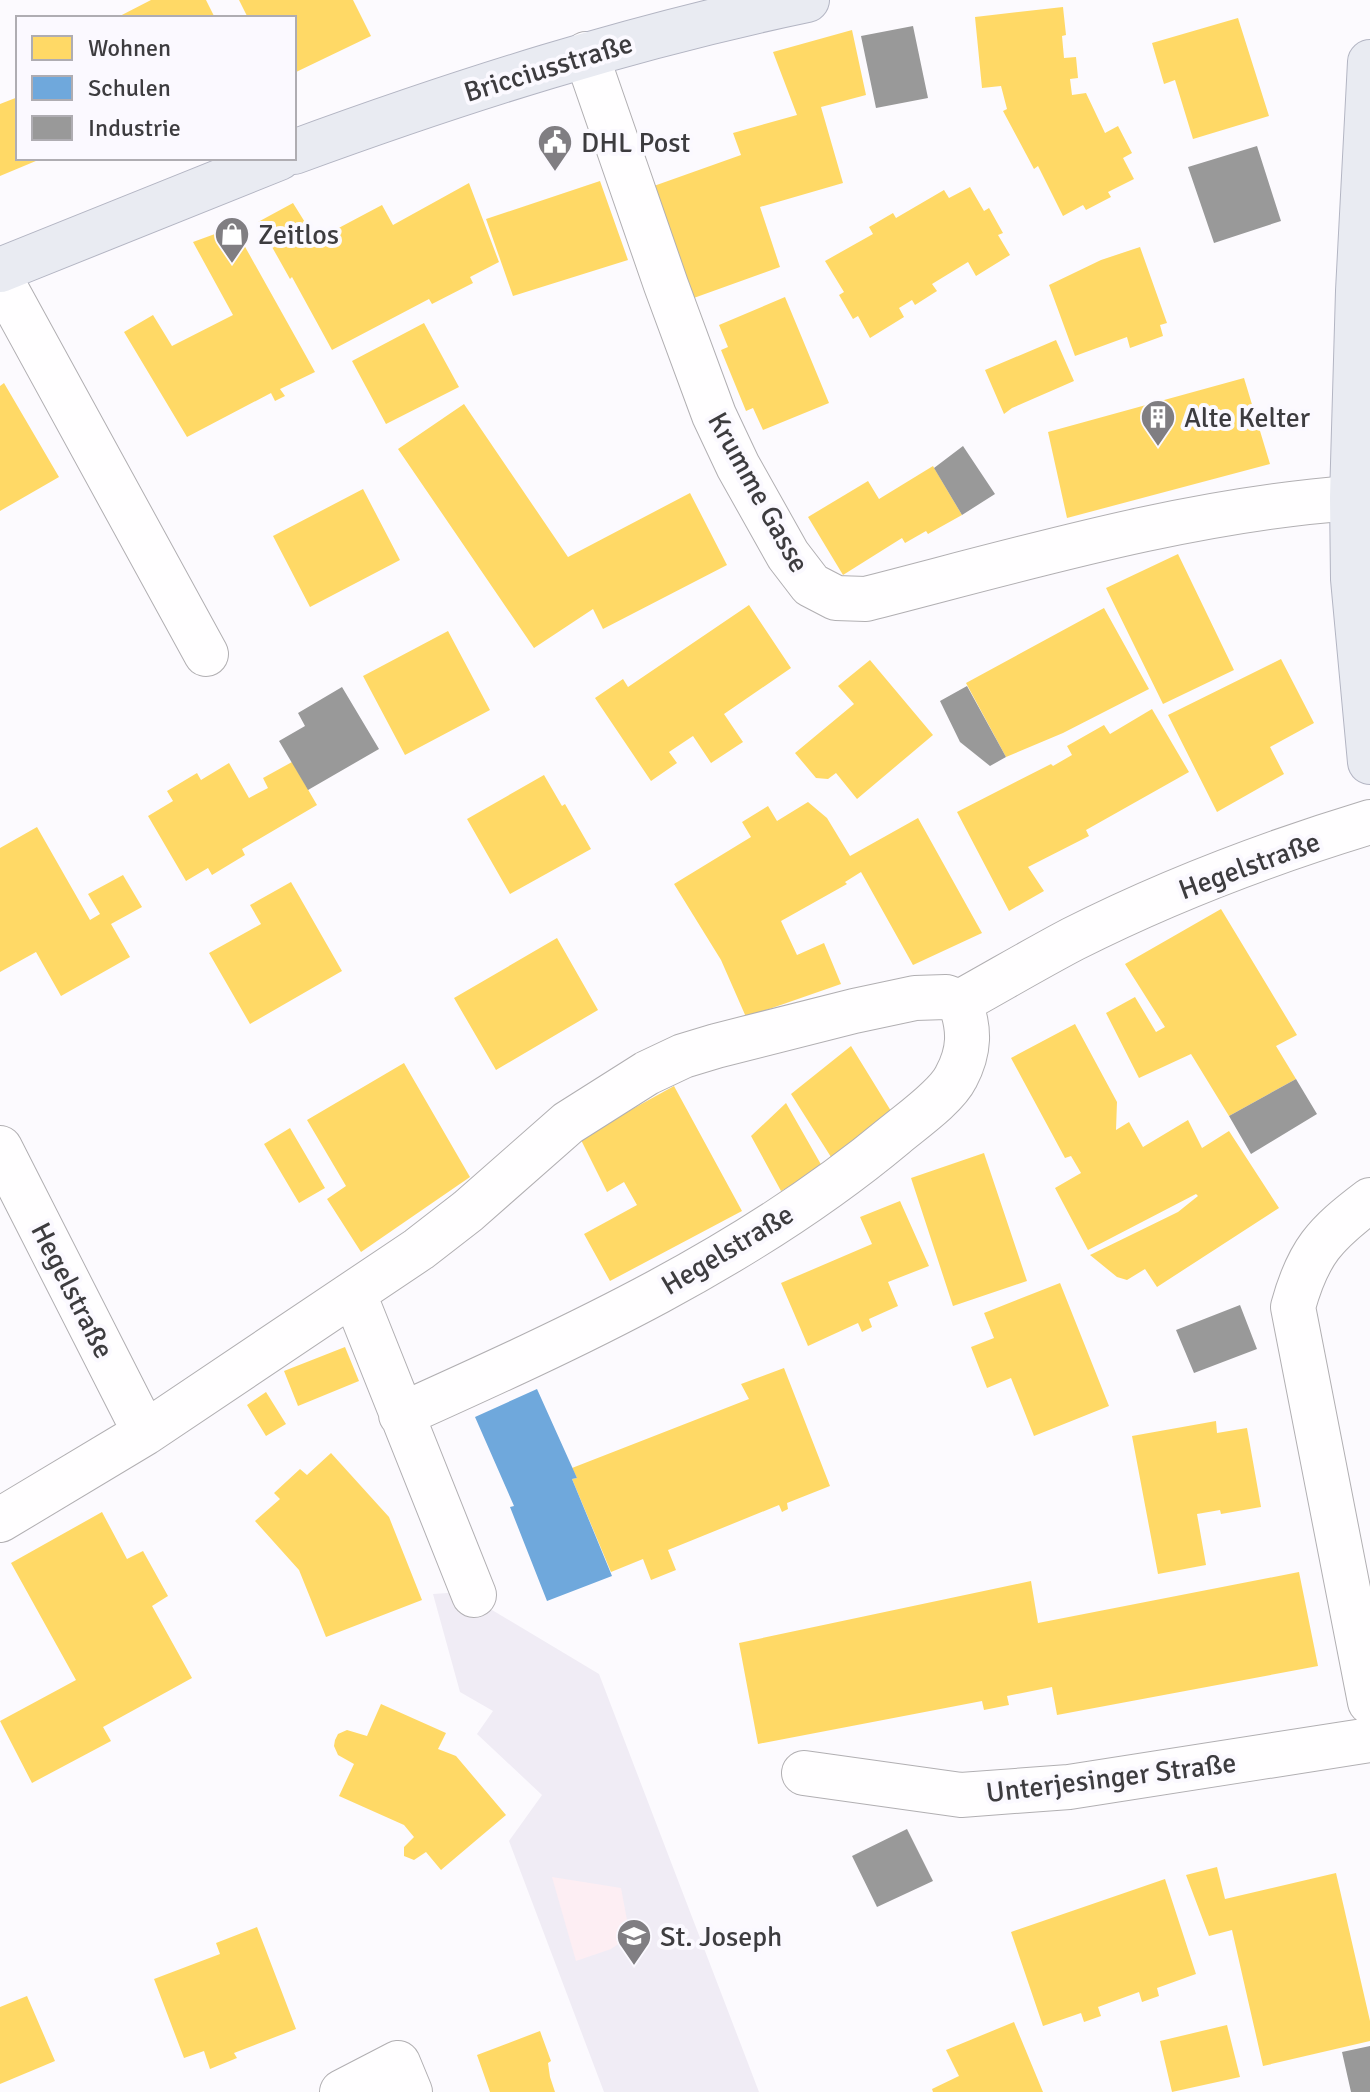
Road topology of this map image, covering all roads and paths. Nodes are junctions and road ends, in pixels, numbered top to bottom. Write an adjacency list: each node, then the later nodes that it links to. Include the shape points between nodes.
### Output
1 (807, 0): 2 (main road, Bricciusstraße)
2 (586, 54): 4 (main road, Bricciusstraße); 8 (street, Krumme Gasse, via 714,415 760,507 811,585 836,598 866,599 1189,519)
3 (1370, 62): 8 (main road)
4 (296, 151)
5 (274, 160): 6 (main road)
6 (0, 270)
7 (0, 278): 9 (street)
8 (1352, 498): 10 (main road, via 1356,635)
9 (206, 654)
10 (1370, 762)
11 (1370, 822): 12 (street, Hegelstraße, via 1274,852 1160,898)
12 (960, 1002): 15 (street, via 915,998 854,1011 716,1046 647,1073 568,1123 468,1211); 16 (street, Hegelstraße, via 969,1045 955,1080 831,1184 764,1230 613,1316)
13 (0, 1148): 17 (street, Hegelstraße)
14 (1370, 1200): 20 (street, via 1322,1241 1303,1271 1293,1307)
15 (354, 1294): 16 (street); 17 (street)
16 (401, 1415): 19 (street)
17 (145, 1433): 18 (street)
18 (0, 1520)
19 (474, 1595)
20 (1370, 1702)
21 (1370, 1740): 22 (street, Unterjesinger Straße, via 1069,1787 961,1795)
22 (804, 1773)
23 (342, 2092): 24 (street, via 398,2063)
24 (410, 2092)

